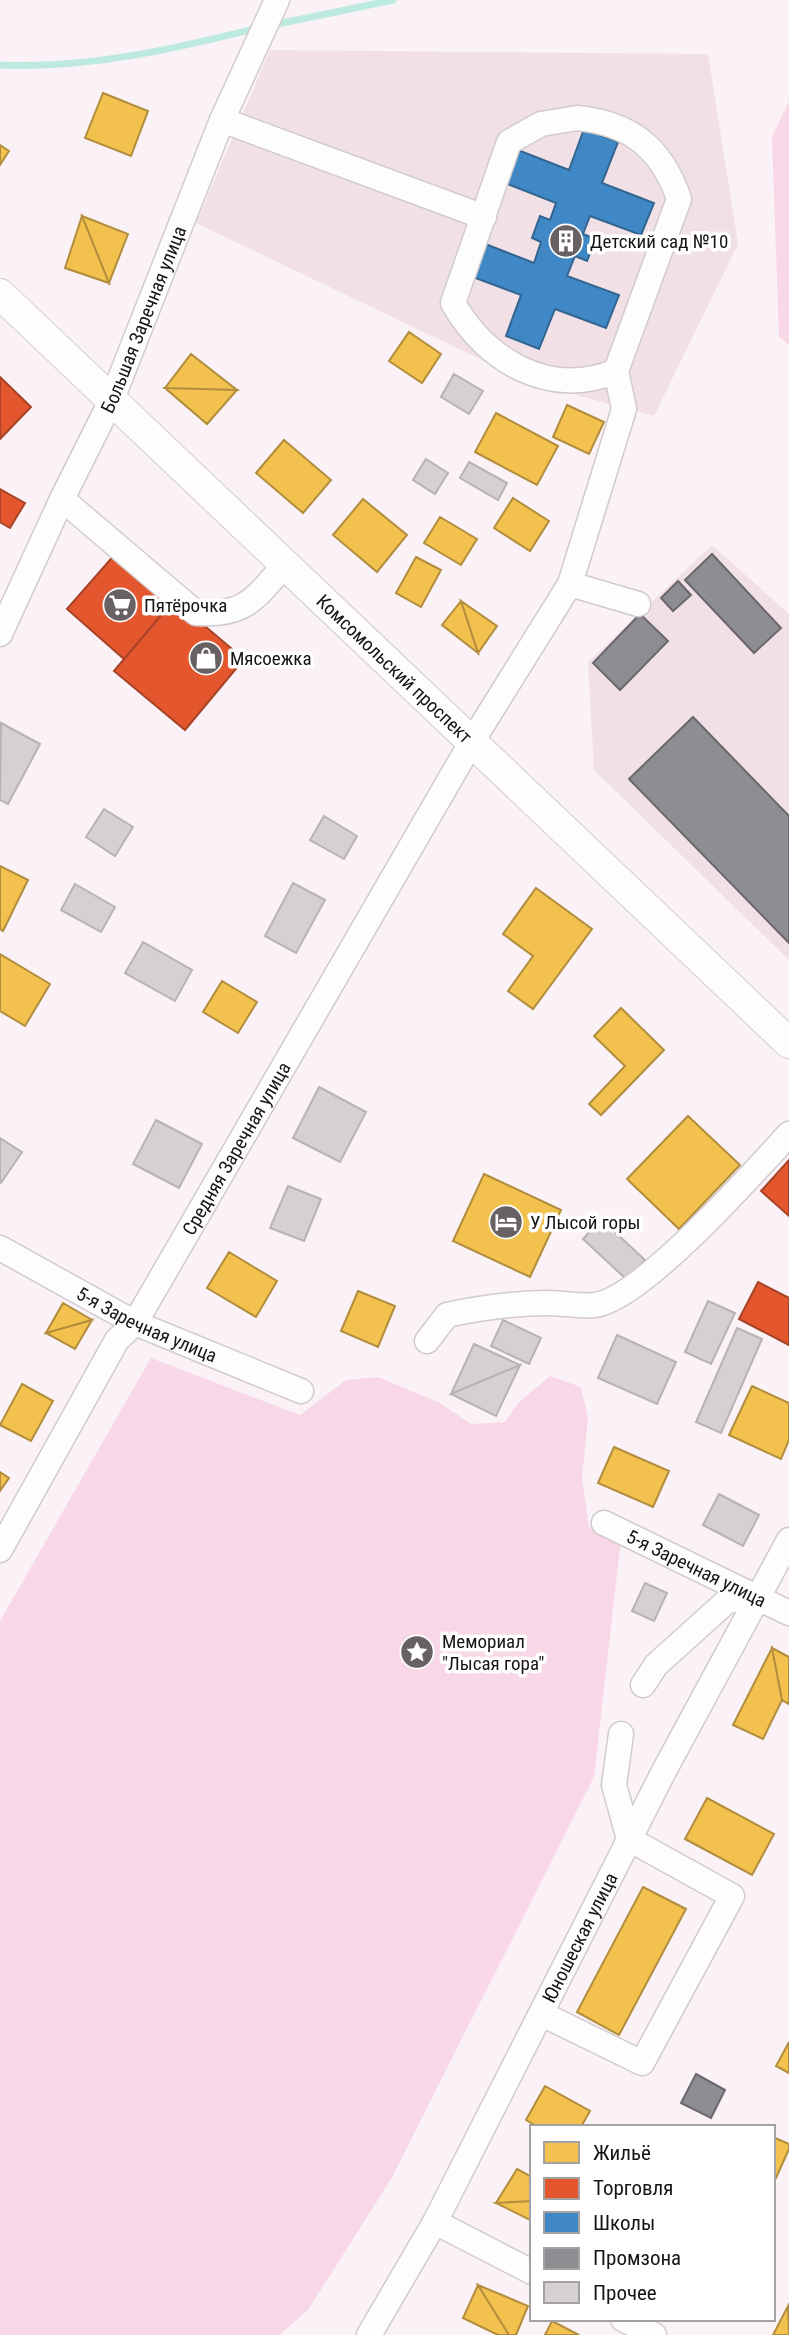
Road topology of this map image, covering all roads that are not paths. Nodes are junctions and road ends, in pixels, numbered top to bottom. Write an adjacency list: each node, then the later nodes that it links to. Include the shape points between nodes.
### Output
1 (276, 0): 2 (street, Большая Заречная улица)
2 (222, 120): 3 (street); 6 (street, Большая Заречная улица)
3 (484, 217): 5 (street, via 453,303 474,334 503,359 538,375 598,379); 5 (street, via 509,142 541,124 595,120 628,132 655,154 679,199)
4 (0, 294): 6 (main road, Комсомольский проспект)
5 (616, 371): 9 (street, Средняя Заречная улица, via 624,409)
6 (112, 399): 7 (street, Большая Заречная улица); 8 (main road, Комсомольский проспект)
7 (62, 499): 8 (street, via 196,613 238,609); 11 (street, Большая Заречная улица)
8 (285, 565): 12 (main road, Комсомольский проспект)
9 (570, 584): 10 (street); 12 (street, Средняя Заречная улица)
10 (638, 604)
11 (0, 634)
12 (471, 743): 13 (main road, Комсомольский проспект); 16 (street, Средняя Заречная улица)
13 (789, 1043)
14 (789, 1134): 17 (street, via 651,1274 622,1292 596,1305 494,1305 447,1315)
15 (0, 1248): 16 (street, 5-я Заречная улица)
16 (135, 1323): 18 (street, 5-я Заречная улица); 21 (street, Средняя Заречная улица, via 117,1340)
17 (426, 1341)
18 (301, 1391)
19 (604, 1523): 22 (street, 5-я Заречная улица)
20 (789, 1540): 22 (street, Юношеская улица)
21 (0, 1550)
22 (758, 1597): 23 (street, 5-я Заречная улица); 24 (street, via 727,1601 656,1665); 26 (street, Юношеская улица)
23 (789, 1614)
24 (643, 1685)
25 (621, 1734): 26 (street, via 614,1785)
26 (629, 1839): 27 (street, Юношеская улица); 27 (street, via 732,1896 642,2063)
27 (542, 2014): 28 (street, Юношеская улица)
28 (435, 2222): 29 (street); 31 (street, Юношеская улица)
29 (530, 2271)
30 (627, 2321): 32 (street)
31 (369, 2335)
32 (654, 2335)

